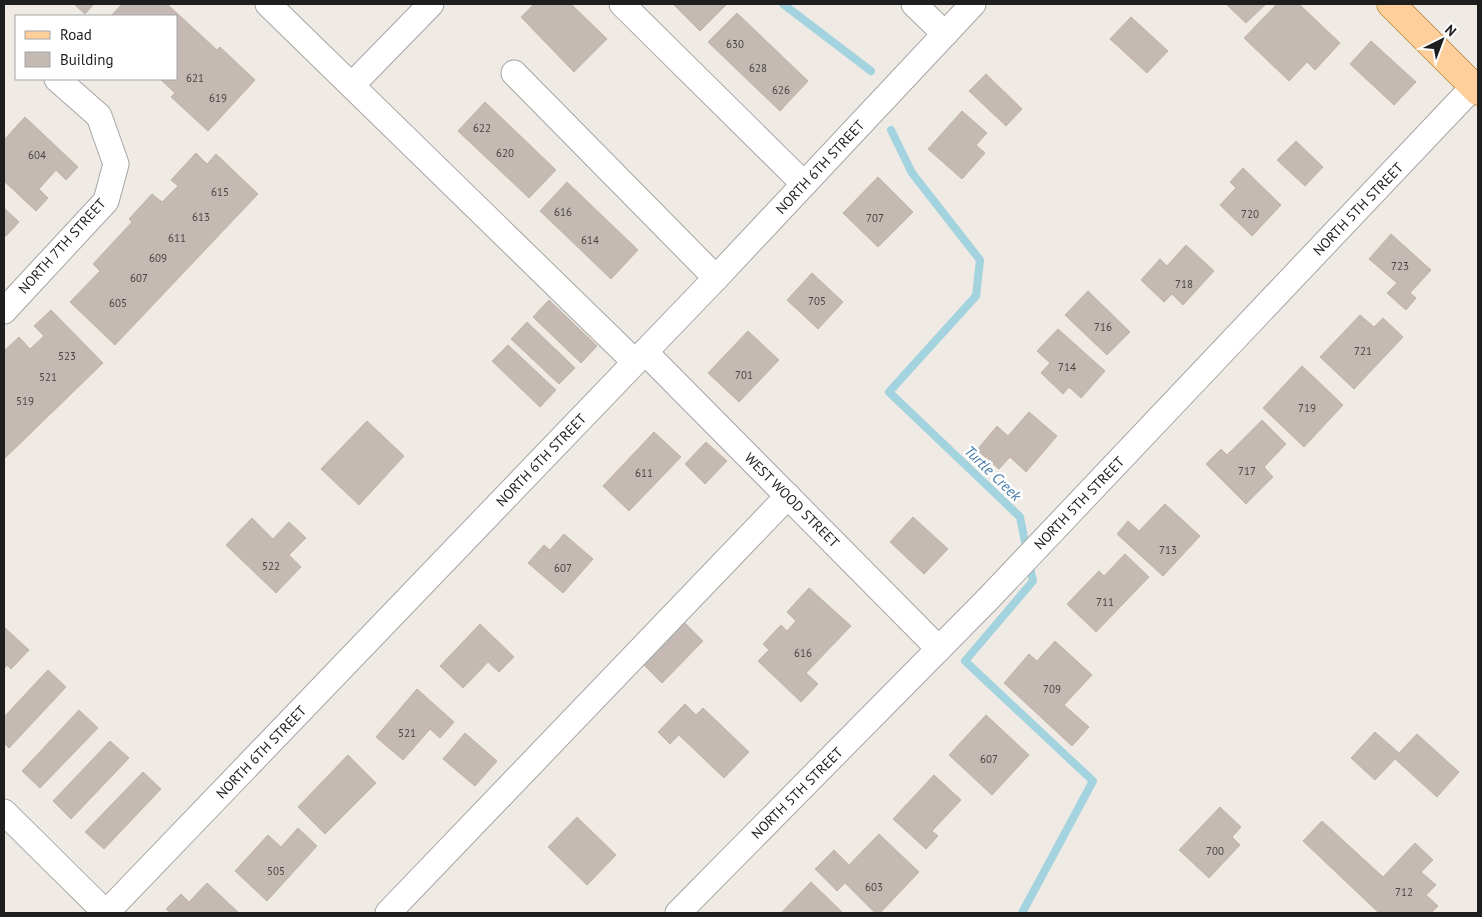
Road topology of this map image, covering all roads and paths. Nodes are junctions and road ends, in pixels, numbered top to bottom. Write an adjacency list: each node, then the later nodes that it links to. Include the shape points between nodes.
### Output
1 (268, 4): 10 (street, WEST WOOD STREET)
2 (431, 4): 10 (street)
3 (622, 4): 12 (street)
4 (914, 4): 7 (street)
5 (973, 4): 7 (street, NORTH 6TH STREET)
6 (1391, 4): 11 (main road)
7 (945, 34): 12 (street, NORTH 6TH STREET)
8 (514, 73): 13 (street)
9 (58, 80): 14 (street, NORTH 7TH STREET, via 99,116 116,164 106,201)
10 (352, 85): 15 (street, WEST WOOD STREET)
11 (1476, 88): 17 (street, NORTH 5TH STREET)
12 (804, 184): 13 (street, NORTH 6TH STREET)
13 (716, 278): 15 (street, NORTH 6TH STREET)
14 (4, 312)
15 (640, 357): 16 (street, WEST WOOD STREET); 19 (street, NORTH 6TH STREET)
16 (788, 496): 17 (street, WEST WOOD STREET); 20 (street)
17 (939, 650): 21 (street, NORTH 5TH STREET)
18 (4, 812): 19 (street)
19 (106, 913)
20 (388, 913)
21 (678, 913)

